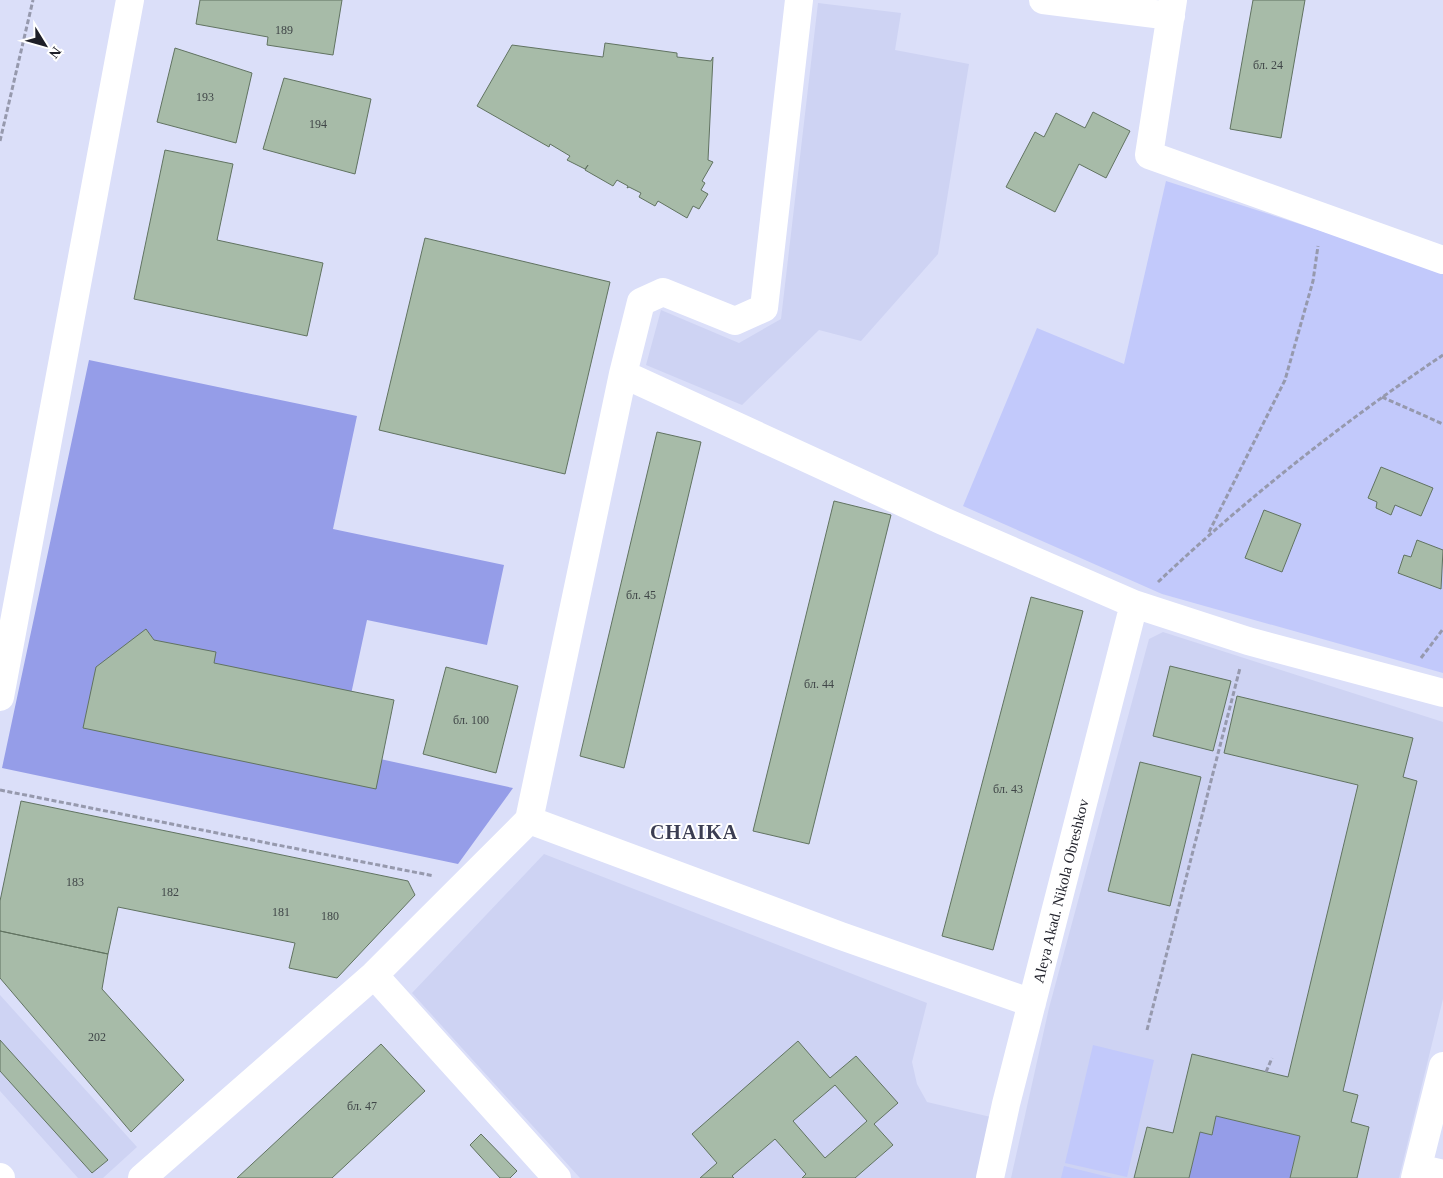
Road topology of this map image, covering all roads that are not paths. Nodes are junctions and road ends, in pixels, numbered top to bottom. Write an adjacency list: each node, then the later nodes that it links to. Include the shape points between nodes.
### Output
1 (130, 0): 9 (street)
2 (800, 0): 6 (street, via 764,308 735,321 663,292 641,302)
3 (1043, 0): 4 (street)
4 (1172, 8): 5 (street, via 1149,155)
5 (1443, 260)
6 (623, 374): 7 (street, via 943,521); 10 (street)
7 (1134, 604): 8 (street, via 1248,641); 12 (street, Aleya Akad. Nikola Obreshkov)
8 (1443, 693)
9 (0, 697)
10 (529, 820): 11 (street); 12 (street)
11 (374, 975): 15 (street); 16 (street)
12 (1032, 1003): 17 (street, Aleya Akad. Nikola Obreshkov)
13 (1443, 1066): 14 (street)
14 (1425, 1173)
15 (142, 1178)
16 (557, 1178)
17 (990, 1178)

